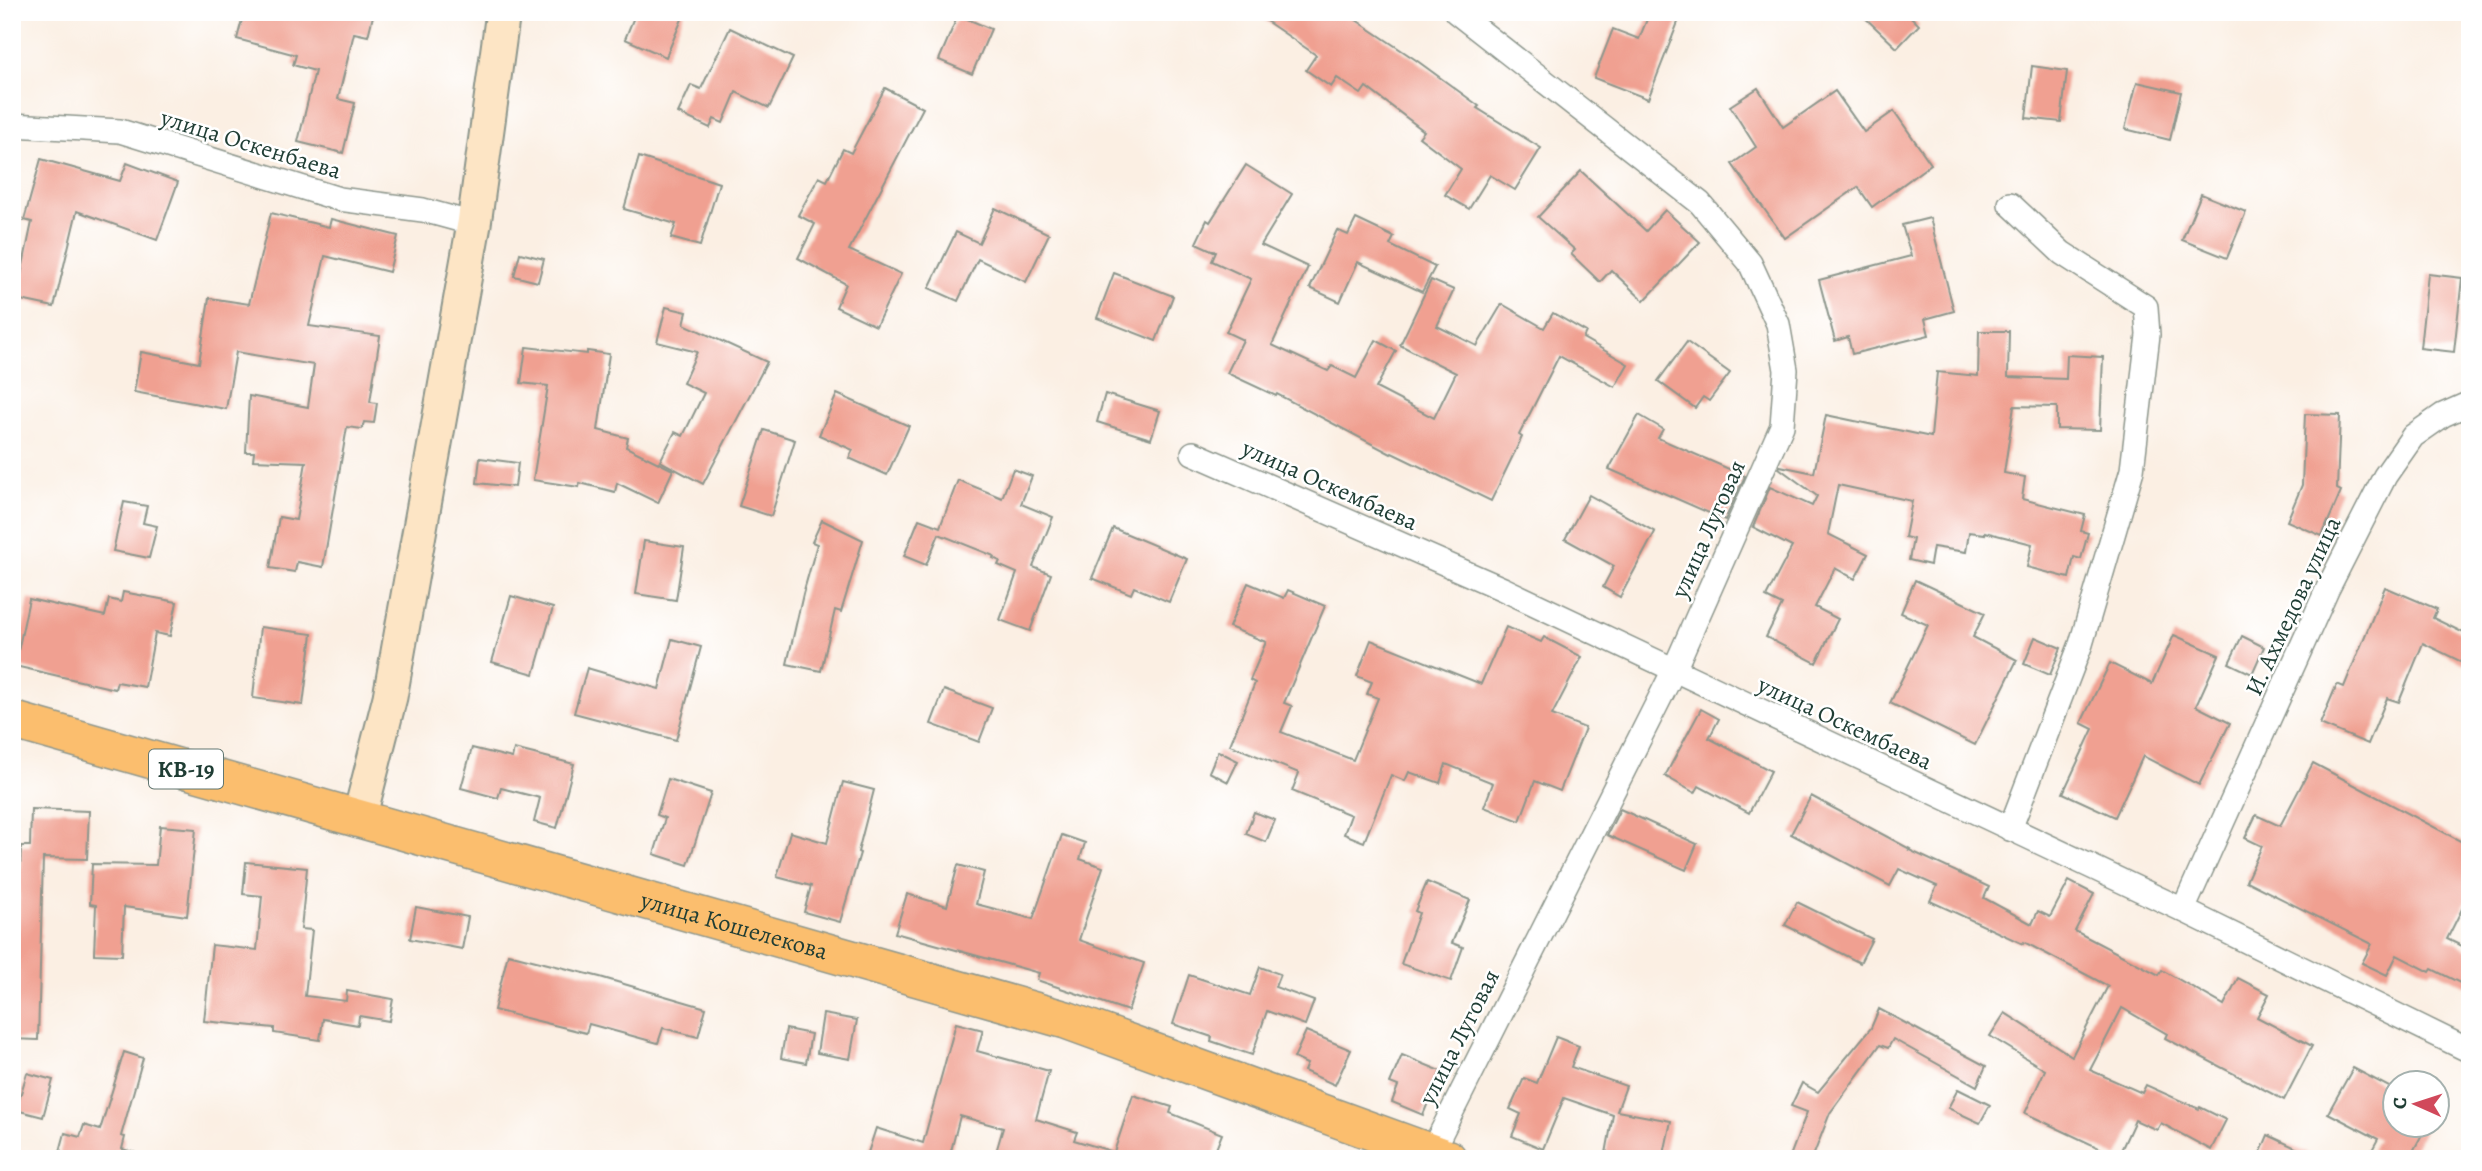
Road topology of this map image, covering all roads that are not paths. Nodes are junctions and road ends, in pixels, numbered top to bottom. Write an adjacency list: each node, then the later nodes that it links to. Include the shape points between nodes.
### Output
1 (503, 12): 5 (main road)
2 (1456, 12): 8 (street, улица Луговая, via 1700,203 1750,263 1778,324 1786,370 1782,426)
3 (12, 125): 5 (street, улица Оскенбаева, via 120,131 339,199 423,210)
4 (2010, 204): 11 (street, via 2062,253 2146,307 2148,335 2132,470 2081,644)
5 (474, 224): 10 (main road, via 390,697)
6 (2470, 403): 12 (street, И. Ахмедова улица, via 2413,436 2385,475 2328,588)
7 (1193, 453): 8 (street, улица Оскембаева, via 1503,589)
8 (1673, 671): 11 (street, улица Оскембаева); 14 (street, улица Луговая)
9 (12, 720): 10 (main road, улица Кошелекова / КВ-19)
10 (359, 819): 14 (main road, улица Кошелекова, via 1066,1020)
11 (2010, 829): 12 (street, улица Оскембаева)
12 (2183, 910): 13 (street, улица Оскембаева)
13 (2470, 1051)
14 (1439, 1156)

